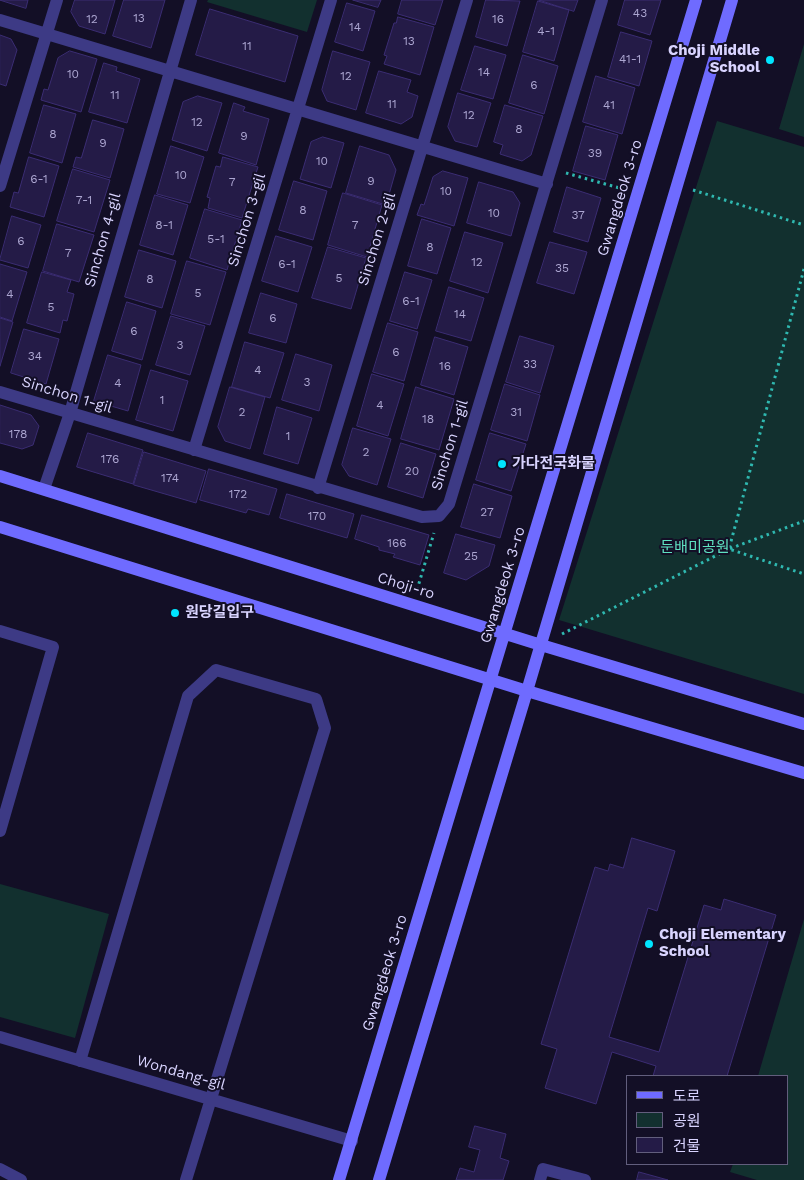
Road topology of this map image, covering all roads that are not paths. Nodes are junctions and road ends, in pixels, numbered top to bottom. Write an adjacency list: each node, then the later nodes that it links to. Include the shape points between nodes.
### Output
1 (57, 0): 9 (street)
2 (192, 0): 10 (street, Sinchon 4-gil)
3 (331, 0): 11 (street, Sinchon 3-gil)
4 (467, 0): 12 (street, Sinchon 2-gil)
5 (602, 0): 13 (street, Sinchon 1-gil)
6 (696, 0): 23 (street, Gwangdeok 3-ro)
7 (732, 0): 24 (street)
8 (0, 20): 9 (street)
9 (46, 34): 10 (street); 14 (street)
10 (170, 71): 11 (street); 16 (street, Sinchon 4-gil)
11 (297, 110): 12 (street); 17 (street, Sinchon 3-gil)
12 (422, 147): 13 (street); 19 (street, Sinchon 2-gil)
13 (547, 184): 19 (street, Sinchon 1-gil, via 449,504 439,516 422,518)
14 (0, 186)
15 (0, 392): 16 (street, Sinchon 1-gil)
16 (70, 413): 17 (street, Sinchon 1-gil); 20 (street, Sinchon 4-gil)
17 (194, 450): 19 (street, Sinchon 1-gil)
18 (0, 476): 20 (street, Choji-ro)
19 (318, 488)
20 (44, 489): 23 (street, Choji-ro)
21 (0, 527): 25 (street)
22 (0, 631): 29 (street, via 53,647)
23 (505, 633): 24 (street, Choji-ro); 25 (street, Gwangdeok 3-ro)
24 (541, 645): 26 (street); 27 (street, Choji-ro)
25 (491, 680): 26 (street); 33 (street, Gwangdeok 3-ro)
26 (527, 691): 28 (street); 38 (street)
27 (804, 724)
28 (804, 773)
29 (0, 830)
30 (0, 1037): 31 (street, Wondang-gil)
31 (80, 1061): 32 (street, Wondang-gil); 32 (street, via 188,696 216,670 316,700 325,728)
32 (210, 1099): 33 (street, Wondang-gil); 36 (street)
33 (352, 1141): 37 (street, Gwangdeok 3-ro)
34 (0, 1169): 35 (street)
35 (21, 1180)
36 (186, 1180)
37 (339, 1180)
38 (379, 1180)
39 (540, 1180): 40 (street, via 544,1169)
40 (585, 1180)

